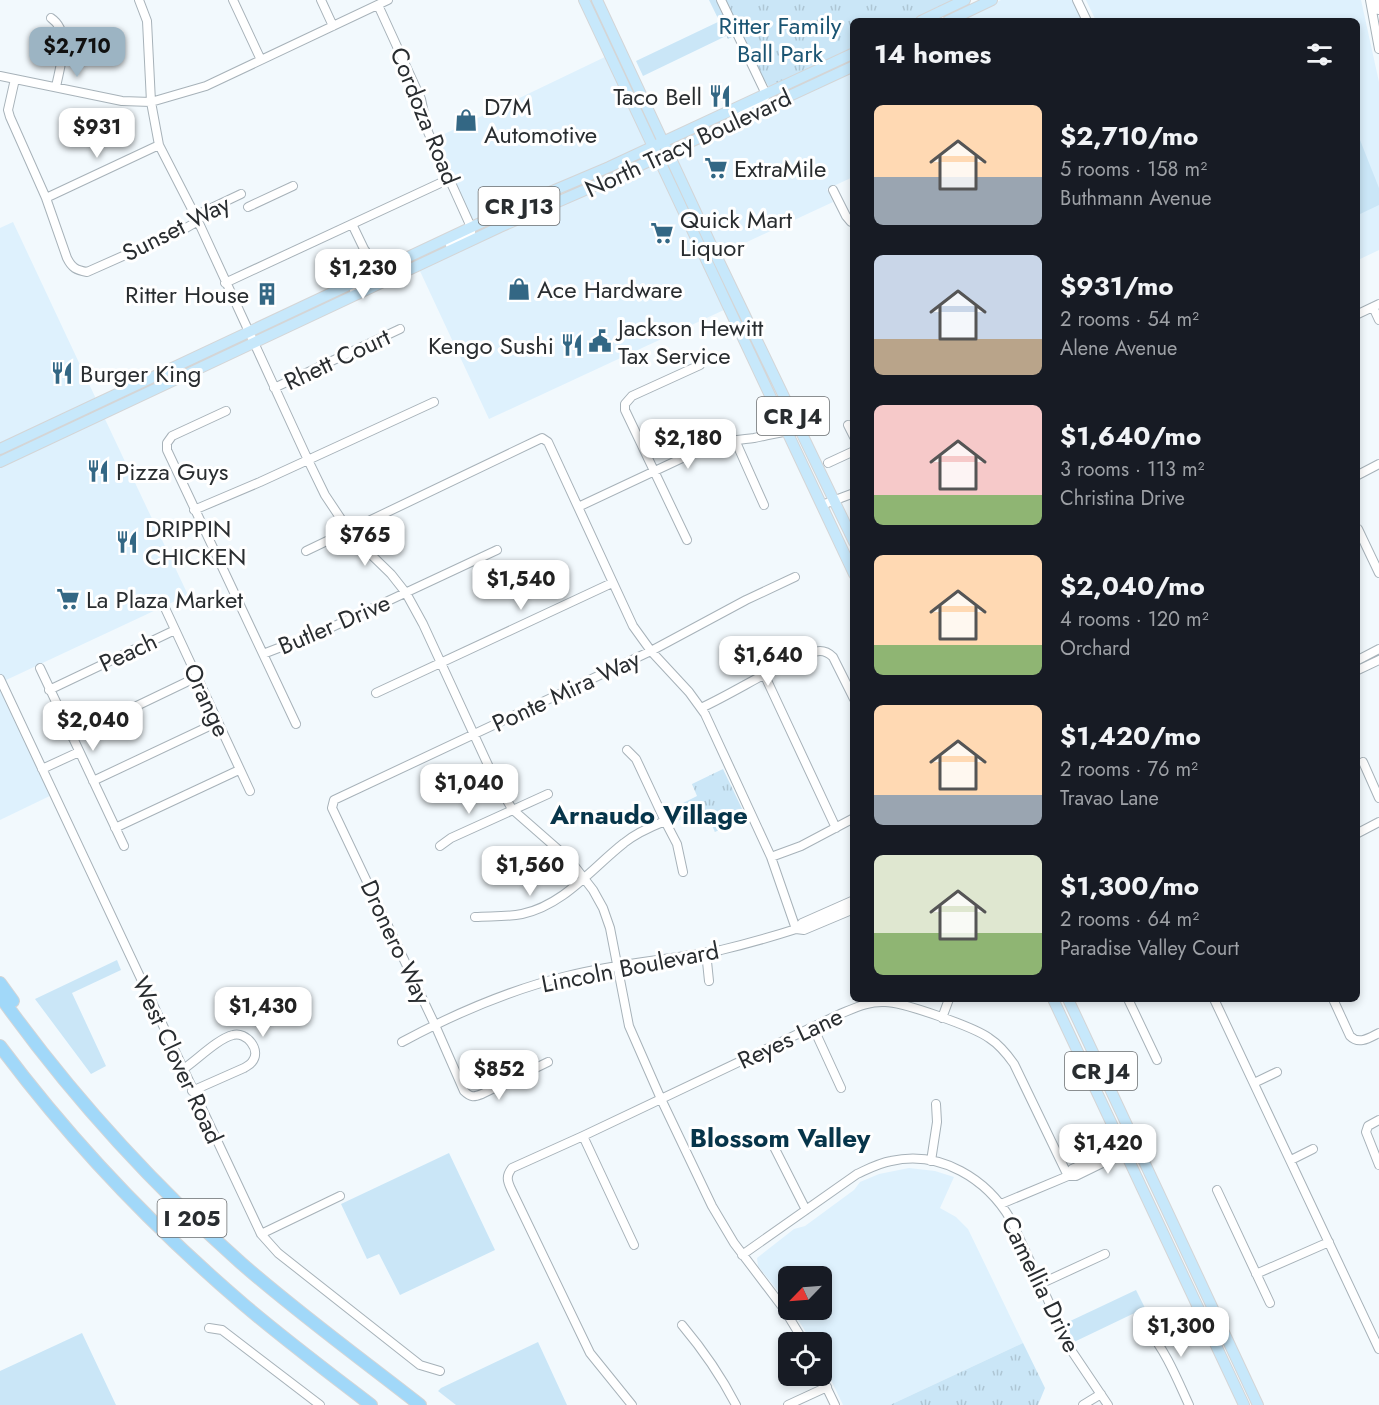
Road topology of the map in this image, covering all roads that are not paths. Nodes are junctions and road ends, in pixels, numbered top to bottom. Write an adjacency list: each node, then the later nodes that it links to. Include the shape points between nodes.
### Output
1 (139, 0): 28 (street, via 149,37)
2 (233, 0): 22 (street)
3 (321, 0): 19 (street)
4 (388, 0): 13 (street)
5 (584, 0): 32 (main road, CR J4)
6 (597, 0): 30 (main road, CR J4)
7 (720, 0): 27 (street)
8 (965, 0): 16 (main road)
9 (992, 0): 17 (main road)
10 (1077, 0): 18 (street)
11 (1370, 0): 20 (street)
12 (1377, 0): 14 (street)
13 (378, 5): 19 (street); 34 (street, Cordoza Road, via 421,99 428,132)
14 (1379, 10)
15 (51, 18): 26 (street, via 57,22 63,38)
16 (927, 18)
17 (954, 18)
18 (1086, 18)
19 (333, 26): 22 (street)
20 (1379, 49)
21 (850, 55): 27 (main road, North Tracy Boulevard / CR J13)
22 (261, 60): 28 (street, via 206,86)
23 (850, 68): 29 (main road, North Tracy Boulevard / CR J13)
24 (0, 76): 25 (street)
25 (15, 79): 26 (street); 38 (street, via 8,110)
26 (56, 87): 28 (street, via 123,101)
27 (766, 94): 29 (street, via 762,102 743,112); 30 (main road, North Tracy Boulevard / CR J13)
28 (151, 102): 31 (street)
29 (738, 120): 33 (main road, North Tracy Boulevard / CR J13)
30 (664, 142): 32 (main road, North Tracy Boulevard / CR J13); 33 (main road, CR J4)
31 (159, 145): 38 (street); 41 (street)
32 (655, 153): 33 (main road, North Tracy Boulevard / CR J13); 43 (main road, North Tracy Boulevard / CR J13); 44 (main road, North Tracy Boulevard / CR J13); 53 (main road, CR J4)
33 (669, 153): 55 (main road, CR J4)
34 (449, 179): 42 (street); 43 (street, Cordoza Road)
35 (293, 186): 39 (street, Sunset Way)
36 (833, 190): 40 (street)
37 (241, 194): 41 (street, Sunset Way, via 203,212)
38 (46, 198): 41 (street, Sunset Way, via 71,266 87,272)
39 (248, 207)
40 (850, 219)
41 (198, 221): 46 (street)
42 (352, 224): 45 (street); 46 (street)
43 (471, 227): 44 (street, via 468,236 439,250); 45 (main road, North Tracy Boulevard / CR J13)
44 (433, 258): 48 (main road, North Tracy Boulevard / CR J13)
45 (375, 272): 48 (street, via 371,282 332,300); 52 (main road, North Tracy Boulevard / CR J13)
46 (225, 283): 52 (street)
47 (1376, 305): 49 (street); 50 (street)
48 (319, 312): 54 (main road, North Tracy Boulevard / CR J13)
49 (1360, 313)
50 (1379, 320)
51 (400, 329): 57 (street, Rhett Court)
52 (248, 332): 54 (street); 65 (main road, North Tracy Boulevard / CR J13)
53 (740, 332): 55 (main road); 62 (main road, CR J4)
54 (253, 343): 57 (street); 68 (main road, North Tracy Boulevard / CR J13)
55 (761, 348): 63 (main road, CR J4)
56 (700, 365): 71 (street, via 632,396 625,404)
57 (274, 388): 67 (street)
58 (434, 402): 67 (street)
59 (226, 411): 78 (street, via 169,439 168,454)
60 (848, 425): 61 (street)
61 (850, 429)
62 (786, 430): 63 (street); 64 (street); 76 (main road, CR J4)
63 (801, 431): 74 (main road, CR J4)
64 (735, 440): 71 (street, via 708,446); 75 (street)
65 (0, 449)
66 (850, 453): 69 (street)
67 (308, 460): 78 (street); 79 (street)
68 (0, 462)
69 (828, 463)
70 (1379, 464): 72 (street)
71 (654, 472): 77 (street); 82 (street)
72 (1360, 473)
73 (850, 495): 74 (street)
74 (834, 500): 76 (street); 81 (main road, CR J4)
75 (764, 505)
76 (822, 506): 86 (main road, CR J4)
77 (578, 507): 79 (street, via 552,449 542,438); 89 (street)
78 (194, 510): 95 (street)
79 (349, 531): 84 (street); 90 (street)
80 (1360, 533): 85 (street)
81 (850, 534)
82 (687, 540)
83 (497, 550): 90 (street, Butler Drive)
84 (306, 551)
85 (1376, 561): 87 (street)
86 (850, 566)
87 (1379, 573)
88 (795, 577): 94 (street, Ponte Mira Way)
89 (612, 583): 94 (street, via 633,626); 98 (street)
90 (406, 593): 95 (street, Butler Drive); 98 (street)
91 (165, 608): 92 (street, Orange)
92 (175, 630): 102 (street, Orange); 104 (street, Peach)
93 (1379, 649): 96 (street)
94 (651, 651): 107 (street); 110 (street, Ponte Mira Way)
95 (263, 654): 109 (street)
96 (1360, 659)
97 (1379, 660): 100 (street)
98 (441, 663): 106 (street); 110 (street)
99 (40, 668): 104 (street)
100 (1360, 669)
101 (764, 674): 105 (street, via 808,654 829,652); 107 (street); 127 (street)
102 (197, 677): 108 (street, Orange); 111 (street)
103 (0, 679): 115 (street, West Clover Road)
104 (50, 690): 111 (street)
105 (850, 691)
106 (376, 693)
107 (701, 708): 131 (street)
108 (218, 722): 116 (street, Orange); 117 (street)
109 (296, 724)
110 (474, 734): 121 (street, Ponte Mira Way); 122 (street)
111 (72, 737): 113 (street)
112 (627, 750): 124 (street, via 636,759)
113 (79, 752): 115 (street); 117 (street)
114 (1363, 762): 120 (street)
115 (42, 769): 162 (street, West Clover Road)
116 (239, 770): 118 (street, Orange); 126 (street)
117 (93, 781): 126 (street)
118 (250, 791)
119 (548, 794): 122 (street)
120 (1379, 798)
121 (334, 800): 152 (street, Dronero Way, via 332,808)
122 (512, 809): 130 (street); 133 (street, via 569,859)
123 (850, 820): 127 (street)
124 (665, 822): 132 (street, via 677,844); 133 (street, via 624,842)
125 (1379, 822): 128 (street)
126 (115, 828): 129 (street)
127 (836, 828): 131 (street)
128 (1360, 832)
129 (124, 846)
130 (440, 846)
131 (771, 857): 137 (street)
132 (683, 872)
133 (584, 879): 136 (street, via 556,899 521,914); 139 (street, via 603,908)
134 (850, 902): 137 (street, Lincoln Boulevard)
135 (850, 911): 137 (street, Lincoln Boulevard, via 804,930)
136 (475, 917)
137 (796, 929): 138 (street, Lincoln Boulevard)
138 (706, 952): 139 (street, Lincoln Boulevard); 140 (street)
139 (617, 965): 152 (street, Lincoln Boulevard, via 536,984); 167 (street, via 629,1026)
140 (709, 981)
141 (0, 983): 157 (highway)
142 (0, 996): 157 (highway, I 205)
143 (877, 1002): 153 (street, Reyes Lane)
144 (887, 1002): 151 (street, Reyes Lane)
145 (948, 1002): 151 (street)
146 (1054, 1002): 173 (main road, CR J4)
147 (1069, 1002): 172 (main road, CR J4)
148 (1129, 1002): 159 (street)
149 (1219, 1002): 164 (street)
150 (1334, 1002): 154 (street, via 1356,1041)
151 (942, 1018): 178 (street, Reyes Lane, via 979,1032 1005,1050)
152 (435, 1025): 155 (street, Lincoln Boulevard); 160 (street, Dronero Way, via 469,1096)
153 (813, 1027): 165 (street); 167 (street, Reyes Lane)
154 (1379, 1033)
155 (402, 1042)
156 (0, 1046): 161 (highway, I 205)
157 (38, 1047): 203 (highway, I 205, via 115,1139 199,1224 289,1303)
158 (0, 1052): 161 (highway)
159 (1157, 1060)
160 (548, 1062)
161 (15, 1067): 202 (highway, I 205, via 99,1166 177,1244 244,1305)
162 (182, 1070): 166 (street, West Clover Road); 166 (street, via 225,1037 243,1035 254,1049 252,1062 244,1068)
163 (1277, 1072): 164 (street)
164 (1254, 1083): 175 (street)
165 (841, 1088)
166 (192, 1091): 183 (street, West Clover Road)
167 (661, 1099): 170 (street, Reyes Lane); 187 (street, via 712,1206)
168 (936, 1104): 176 (street)
169 (1379, 1120): 177 (street, via 1368,1126 1366,1132)
170 (583, 1136): 185 (street); 204 (street, Reyes Lane, via 512,1168 507,1179 590,1353)
171 (770, 1139): 182 (street)
172 (1135, 1143): 173 (street); 198 (main road, CR J4)
173 (1124, 1148): 178 (street, via 1072,1169); 195 (main road, CR J4)
174 (1313, 1149): 175 (street)
175 (1291, 1160): 184 (street)
176 (931, 1161): 181 (street, Camellia Drive, via 963,1171); 182 (street, Camellia Drive, via 909,1159 878,1164)
177 (1379, 1165)
178 (1068, 1176): 181 (street)
179 (1217, 1190): 188 (street)
180 (340, 1196): 183 (street)
181 (1001, 1204): 189 (street, Camellia Drive)
182 (806, 1210): 187 (street, Camellia Drive)
183 (261, 1234): 197 (street, West Clover Road, via 278,1253 420,1365)
184 (1329, 1242): 188 (street); 196 (street)
185 (634, 1245)
186 (1105, 1254): 189 (street)
187 (742, 1255): 194 (street)
188 (1256, 1274): 190 (street)
189 (1040, 1284): 200 (street, Camellia Drive, via 1071,1350)
190 (1270, 1303)
191 (682, 1325): 205 (street, via 723,1380)
192 (209, 1328): 201 (street, via 222,1330)
193 (1148, 1329): 210 (street)
194 (798, 1332)
195 (1218, 1349): 198 (main road, via 1225,1354 1240,1382); 211 (main road, CR J4)
196 (1379, 1349)
197 (440, 1371)
198 (1247, 1382): 212 (main road, CR J4)
199 (827, 1387): 206 (street); 207 (street)
200 (1101, 1394): 208 (street); 209 (street, Camellia Drive)
201 (320, 1405)
202 (371, 1405)
203 (420, 1405)
204 (632, 1405)
205 (736, 1405)
206 (788, 1405)
207 (835, 1405)
208 (1083, 1405)
209 (1108, 1405)
210 (1189, 1405)
211 (1244, 1405)
212 (1258, 1405)

